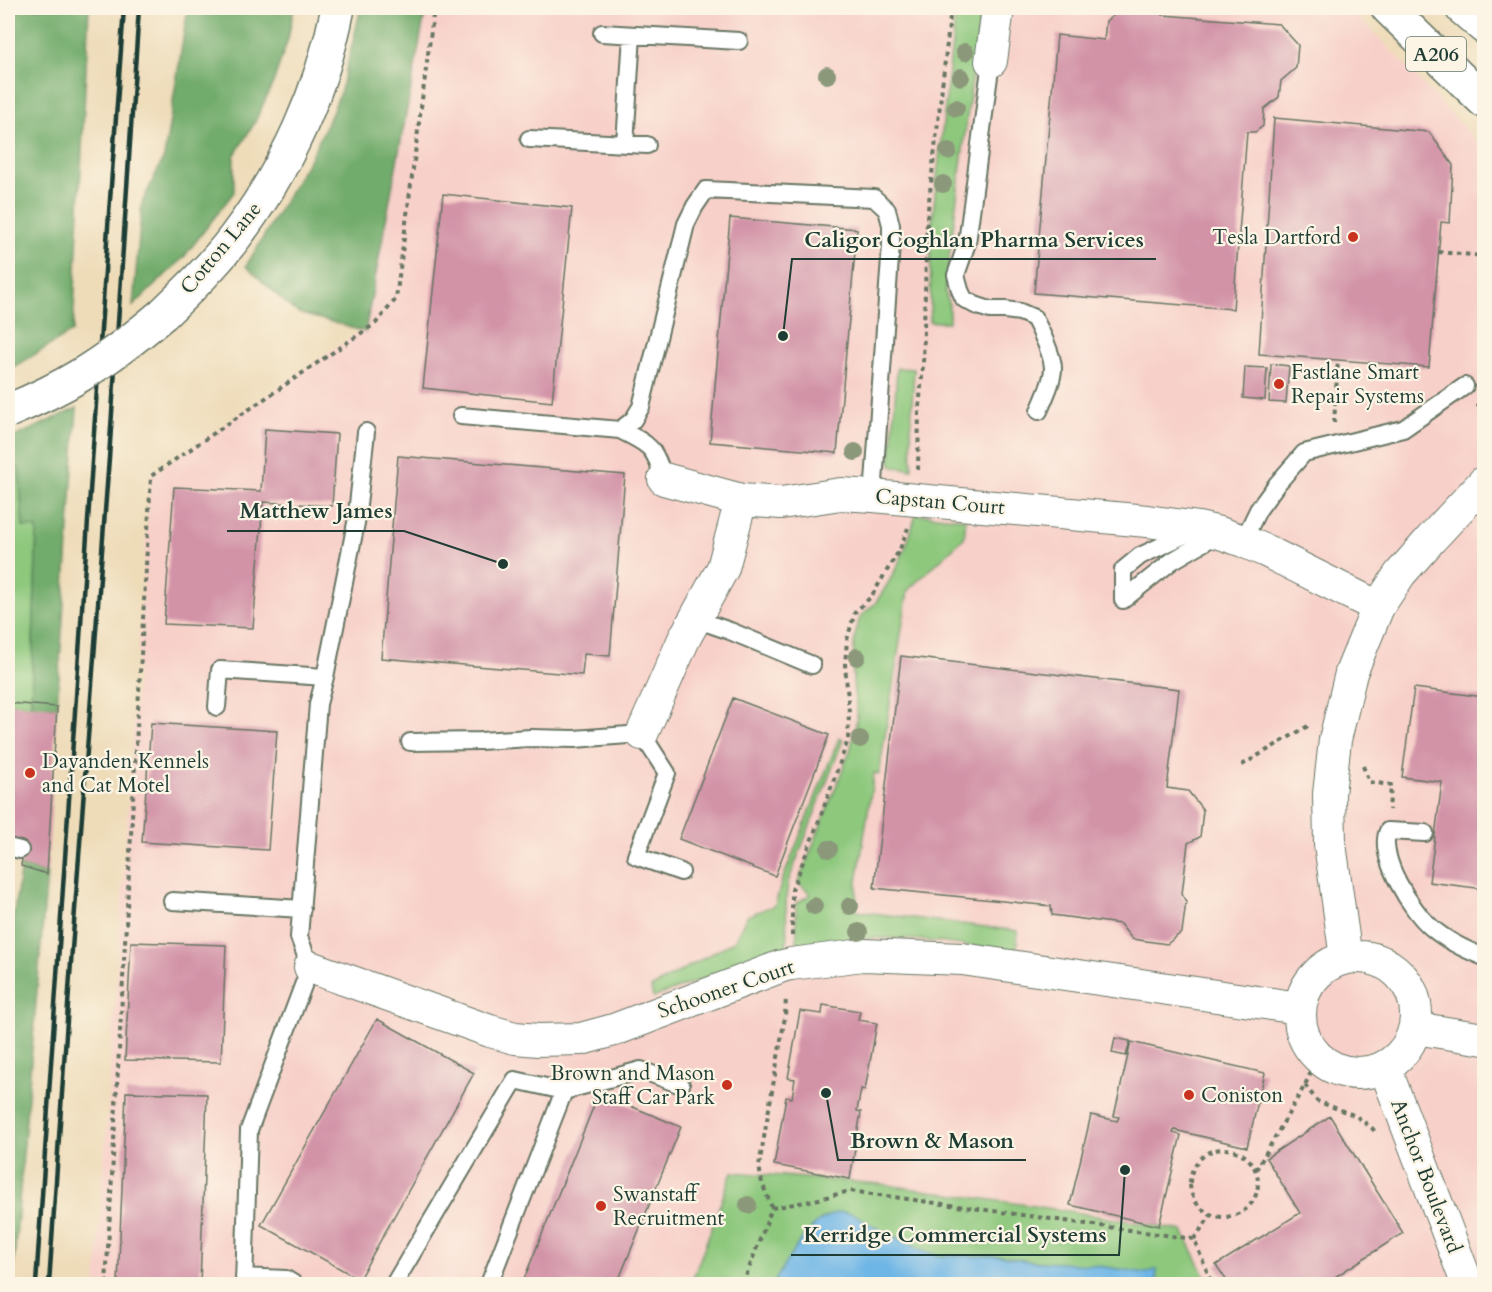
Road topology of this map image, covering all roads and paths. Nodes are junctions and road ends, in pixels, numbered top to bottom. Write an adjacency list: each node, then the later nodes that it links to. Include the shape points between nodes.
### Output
1 (338, 8): 20 (main road, Cotton Lane, bridge, via 328,51 303,122 282,165 236,236 204,274 138,334 86,372)
2 (434, 8): 64 (path, via 396,299 376,323 151,476)
3 (951, 8): 29 (path, via 927,218)
4 (998, 8): 11 (street)
5 (1388, 8): 12 (main road, A206)
6 (1462, 8): 7 (main road, A206)
7 (1485, 27)
8 (602, 33): 9 (lane)
9 (632, 35): 10 (lane); 14 (lane)
10 (739, 41)
11 (991, 61): 21 (lane, via 967,243 956,275 964,299 990,310 1020,312 1034,318 1053,368)
12 (1485, 101)
13 (529, 139): 14 (lane)
14 (625, 144): 15 (lane)
15 (647, 145)
16 (1438, 252): 17 (path)
17 (1485, 256)
18 (1338, 360): 25 (path)
19 (1465, 386): 25 (lane, via 1402,429)
20 (8, 411)
21 (1039, 411)
22 (461, 416): 23 (lane)
23 (620, 430): 26 (lane, via 649,446); 28 (lane, via 641,407 686,224 706,190 874,198 887,210 891,244)
24 (366, 432): 35 (lane, via 356,523)
25 (1333, 445): 31 (lane, via 1304,453 1258,510)
26 (664, 479): 30 (street, Capstan Court)
27 (1480, 491): 32 (street, via 1400,574)
28 (873, 496): 29 (street, Capstan Court); 30 (street, Capstan Court, via 841,494 781,502)
29 (916, 499): 31 (street, Capstan Court, via 1147,520); 49 (path, via 900,549 871,597 855,612 847,640 848,740 792,890)
30 (741, 500): 33 (street, via 723,567)
31 (1221, 534): 31 (lane, via 1140,556 1123,570 1123,600 1172,561); 32 (street, Capstan Court, via 1266,551)
32 (1378, 607): 48 (street, via 1351,673 1335,740 1329,794 1330,844)
33 (695, 619): 34 (lane); 38 (street)
34 (812, 665)
35 (325, 677): 36 (lane, via 220,670); 46 (lane, via 318,704)
36 (217, 707)
37 (1312, 731): 41 (path, via 1312,724)
38 (642, 734): 39 (lane); 44 (lane, via 667,773 636,856)
39 (410, 742)
40 (1361, 763): 42 (path, via 1369,782 1391,785)
41 (1242, 765)
42 (1388, 831): 43 (lane); 47 (lane, via 1385,838 1392,871 1406,896 1431,927 1460,948)
43 (1425, 833)
44 (681, 872)
45 (172, 901): 46 (lane)
46 (302, 909): 50 (lane, via 299,937)
47 (1485, 957)
48 (1346, 958): 51 (street, via 1320,970 1310,981); 52 (street, via 1365,957 1400,974 1411,990 1416,1008)
49 (787, 965): 50 (street, Schooner Court, via 615,1030 581,1039 538,1040 498,1033); 51 (street, Schooner Court, via 863,955 962,959); 60 (path, via 785,1017 759,1166)
50 (310, 966): 63 (lane, via 249,1130)
51 (1299, 1008): 55 (street)
52 (1415, 1028): 53 (street); 54 (street, via 1409,1044)
53 (1485, 1039)
54 (1385, 1068): 55 (street, via 1367,1074 1349,1074 1332,1068); 70 (street, Anchor Boulevard)
55 (1311, 1072): 58 (path, via 1317,1101 1356,1116); 59 (path)
56 (681, 1085): 57 (lane, via 641,1070)
57 (564, 1091): 66 (lane, via 515,1080); 67 (lane)
58 (1378, 1137)
59 (1256, 1170): 61 (path, via 1257,1192 1244,1211 1234,1216); 61 (path, via 1241,1152 1230,1149 1219,1148 1199,1158 1192,1168 1190,1190 1201,1209)
60 (772, 1208): 62 (path, via 850,1191); 68 (path)
61 (1211, 1215): 62 (path)
62 (1194, 1239): 69 (path)
63 (244, 1281): 65 (lane, via 286,1279)
64 (106, 1284)
65 (294, 1284)
66 (394, 1284)
67 (489, 1284)
68 (743, 1284)
69 (1212, 1284)
70 (1467, 1284)

